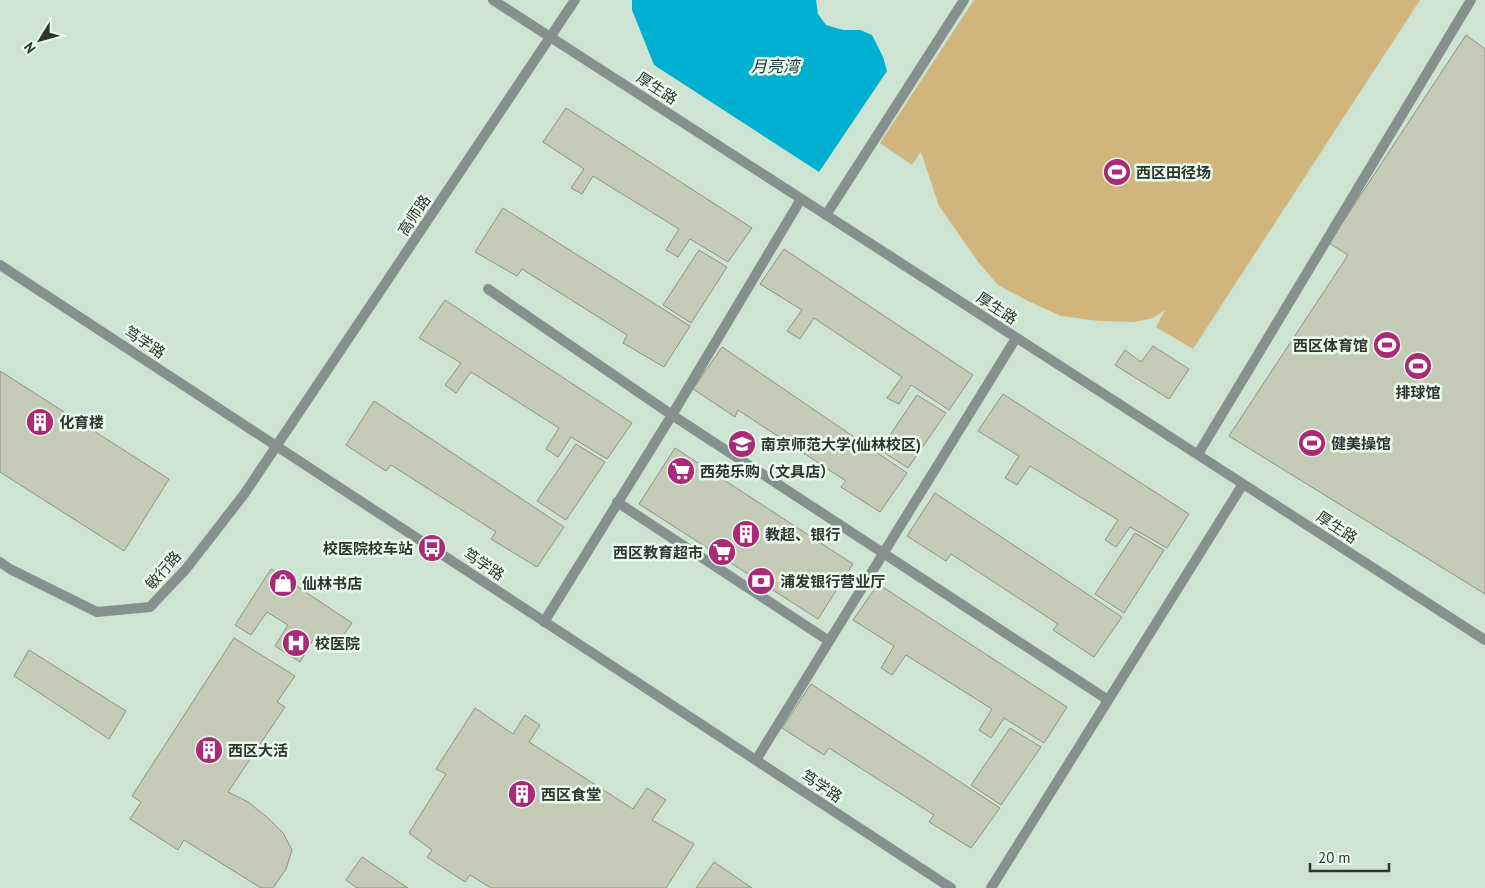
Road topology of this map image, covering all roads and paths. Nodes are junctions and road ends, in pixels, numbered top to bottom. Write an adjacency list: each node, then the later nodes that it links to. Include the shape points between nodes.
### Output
1 (493, 0): 5 (street, 厚生路)
2 (575, 0): 5 (street, 高师路)
3 (964, 0): 7 (street)
4 (1471, 0): 13 (street)
5 (550, 37): 6 (street, 厚生路); 12 (street, 高师路)
6 (801, 199): 7 (street, 厚生路); 11 (street)
7 (826, 215): 10 (street, 厚生路)
8 (0, 265): 12 (street, 笃学路)
9 (488, 289): 11 (street)
10 (1016, 338): 13 (street, 厚生路); 16 (street)
11 (672, 415): 15 (street); 16 (street)
12 (277, 447): 17 (street, 敏行路, via 186,569 150,607 98,612); 18 (street, 笃学路)
13 (1198, 454): 14 (street, 厚生路)
14 (1242, 484): 19 (street, 厚生路); 21 (street)
15 (617, 502): 18 (street); 20 (street)
16 (884, 554): 20 (street); 21 (street)
17 (0, 562)
18 (544, 622): 22 (street, 笃学路)
19 (1485, 640)
20 (830, 641): 22 (street)
21 (1108, 700): 24 (street)
22 (756, 760): 23 (street, 笃学路)
23 (951, 888)
24 (991, 888)

